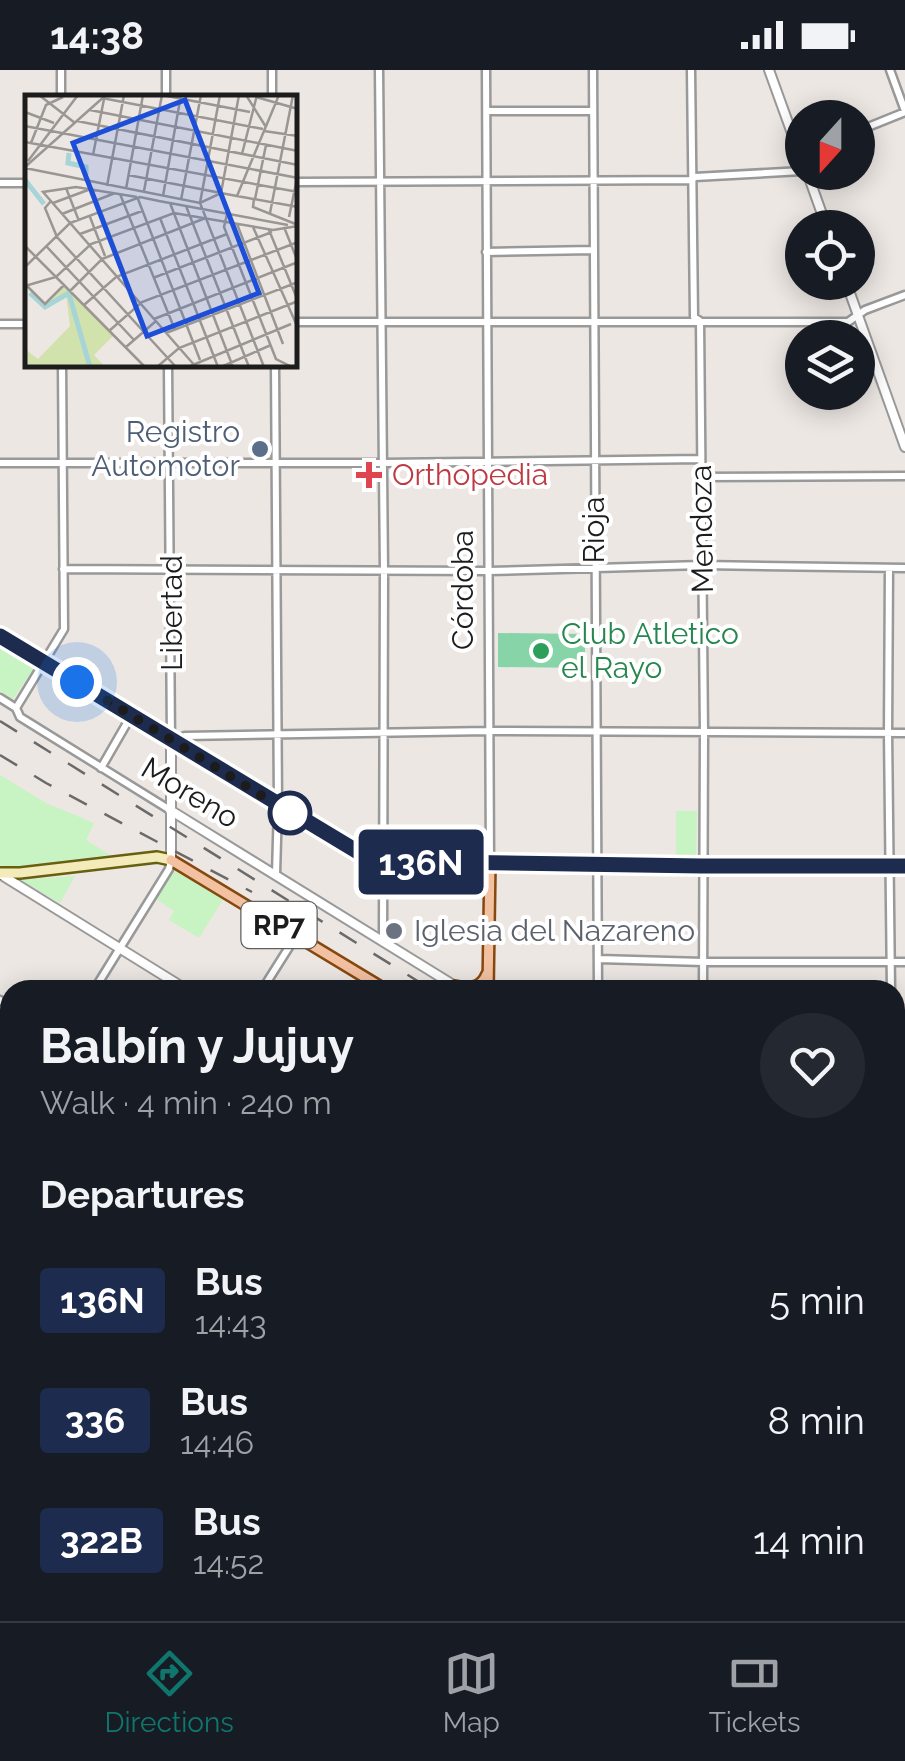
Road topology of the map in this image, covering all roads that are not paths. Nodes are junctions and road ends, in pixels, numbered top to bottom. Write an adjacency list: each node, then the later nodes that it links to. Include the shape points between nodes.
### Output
1 (379, 70): 17 (street)
2 (486, 70): 7 (street, Córdoba)
3 (592, 70): 8 (street, Rioja)
4 (690, 70): 13 (street, Mendoza)
5 (770, 70): 9 (street)
6 (890, 70): 10 (street)
7 (487, 111): 8 (street); 14 (street, Córdoba)
8 (593, 111): 15 (street, Rioja)
9 (785, 112)
10 (905, 112): 11 (street)
11 (875, 124)
12 (785, 173): 13 (street)
13 (692, 180): 15 (street); 28 (street, Mendoza, via 694,316)
14 (486, 181): 15 (street); 17 (street); 21 (street, Córdoba)
15 (593, 181): 20 (street, Rioja)
16 (298, 182): 17 (street)
17 (380, 182): 25 (street)
18 (0, 183): 19 (street)
19 (25, 184)
20 (593, 250): 21 (street); 27 (street, Rioja)
21 (486, 252): 26 (street, Córdoba)
22 (905, 295): 24 (street)
23 (852, 300): 24 (street)
24 (858, 316): 28 (street, via 848,322); 33 (street)
25 (381, 321): 26 (street); 29 (street); 40 (street)
26 (487, 321): 27 (street); 36 (street, Córdoba)
27 (593, 321): 28 (street); 35 (street, Rioja)
28 (700, 321): 34 (street, Mendoza)
29 (298, 322)
30 (62, 368): 39 (street)
31 (168, 368): 41 (street, Libertad)
32 (275, 368): 37 (street)
33 (905, 447)
34 (701, 459): 35 (street); 43 (street, Mendoza)
35 (594, 460): 36 (street); 45 (street, Rioja)
36 (488, 461): 40 (street); 52 (street, Córdoba)
37 (277, 462): 40 (street); 41 (street); 49 (street)
38 (0, 463): 39 (street)
39 (63, 463): 41 (street); 48 (street)
40 (383, 463): 51 (street)
41 (170, 464): 50 (street, Libertad)
42 (905, 476): 43 (street)
43 (701, 477): 44 (street, Mendoza)
44 (702, 565): 45 (street); 46 (street); 60 (street, Mendoza)
45 (594, 567): 52 (street); 59 (street, Rioja)
46 (889, 568): 47 (street); 62 (street)
47 (905, 568)
48 (63, 569): 50 (street); 54 (street, via 64,629)
49 (277, 569): 50 (street); 51 (street); 64 (street)
50 (172, 570): 65 (street, Libertad)
51 (384, 571): 52 (street); 61 (street)
52 (489, 571): 58 (street, Córdoba)
53 (0, 636): 54 (main road)
54 (44, 663): 56 (street); 57 (main road)
55 (0, 698): 56 (street, Moreno)
56 (16, 708): 66 (street, Moreno, via 20,717)
57 (131, 716): 65 (main road); 66 (street)
58 (488, 731): 59 (street); 61 (street); 70 (street, Córdoba)
59 (597, 731): 60 (street); 72 (street, Rioja)
60 (704, 732): 62 (street); 73 (street, Mendoza)
61 (383, 733): 64 (street); 71 (street)
62 (888, 733): 63 (street); 74 (street)
63 (905, 733)
64 (277, 734): 65 (street); 67 (street)
65 (171, 740): 67 (main road); 68 (street, Libertad)
66 (101, 768): 68 (street, Moreno)
67 (278, 805): 71 (main road); 77 (street)
68 (170, 810): 69 (street, Libertad); 77 (street, Moreno)
69 (172, 860): 76 (main road); 78 (main road, RP7); 80 (street)
70 (490, 862): 71 (main road); 72 (main road); 85 (main road, Córdoba)
71 (383, 863): 79 (street)
72 (599, 864): 73 (main road); 81 (street, Rioja)
73 (702, 866): 74 (main road); 82 (street, Mendoza)
74 (889, 866): 75 (main road); 83 (street)
75 (905, 866)
76 (0, 874): 80 (street)
77 (276, 874): 79 (street, Moreno)
78 (296, 935): 88 (street); 89 (main road, RP7)
79 (383, 942): 90 (street, Moreno)
80 (120, 948): 86 (street); 87 (street)
81 (598, 959): 82 (street); 93 (street, Rioja)
82 (703, 962): 83 (street); 94 (street, Mendoza)
83 (892, 962): 84 (street); 95 (street)
84 (905, 962)
85 (488, 972): 91 (main road); 92 (main road, Córdoba)
86 (100, 980)
87 (171, 980)
88 (268, 980)
89 (370, 980)
90 (445, 980)
91 (484, 980)
92 (488, 980)
93 (598, 980)
94 (704, 980)
95 (892, 980)

